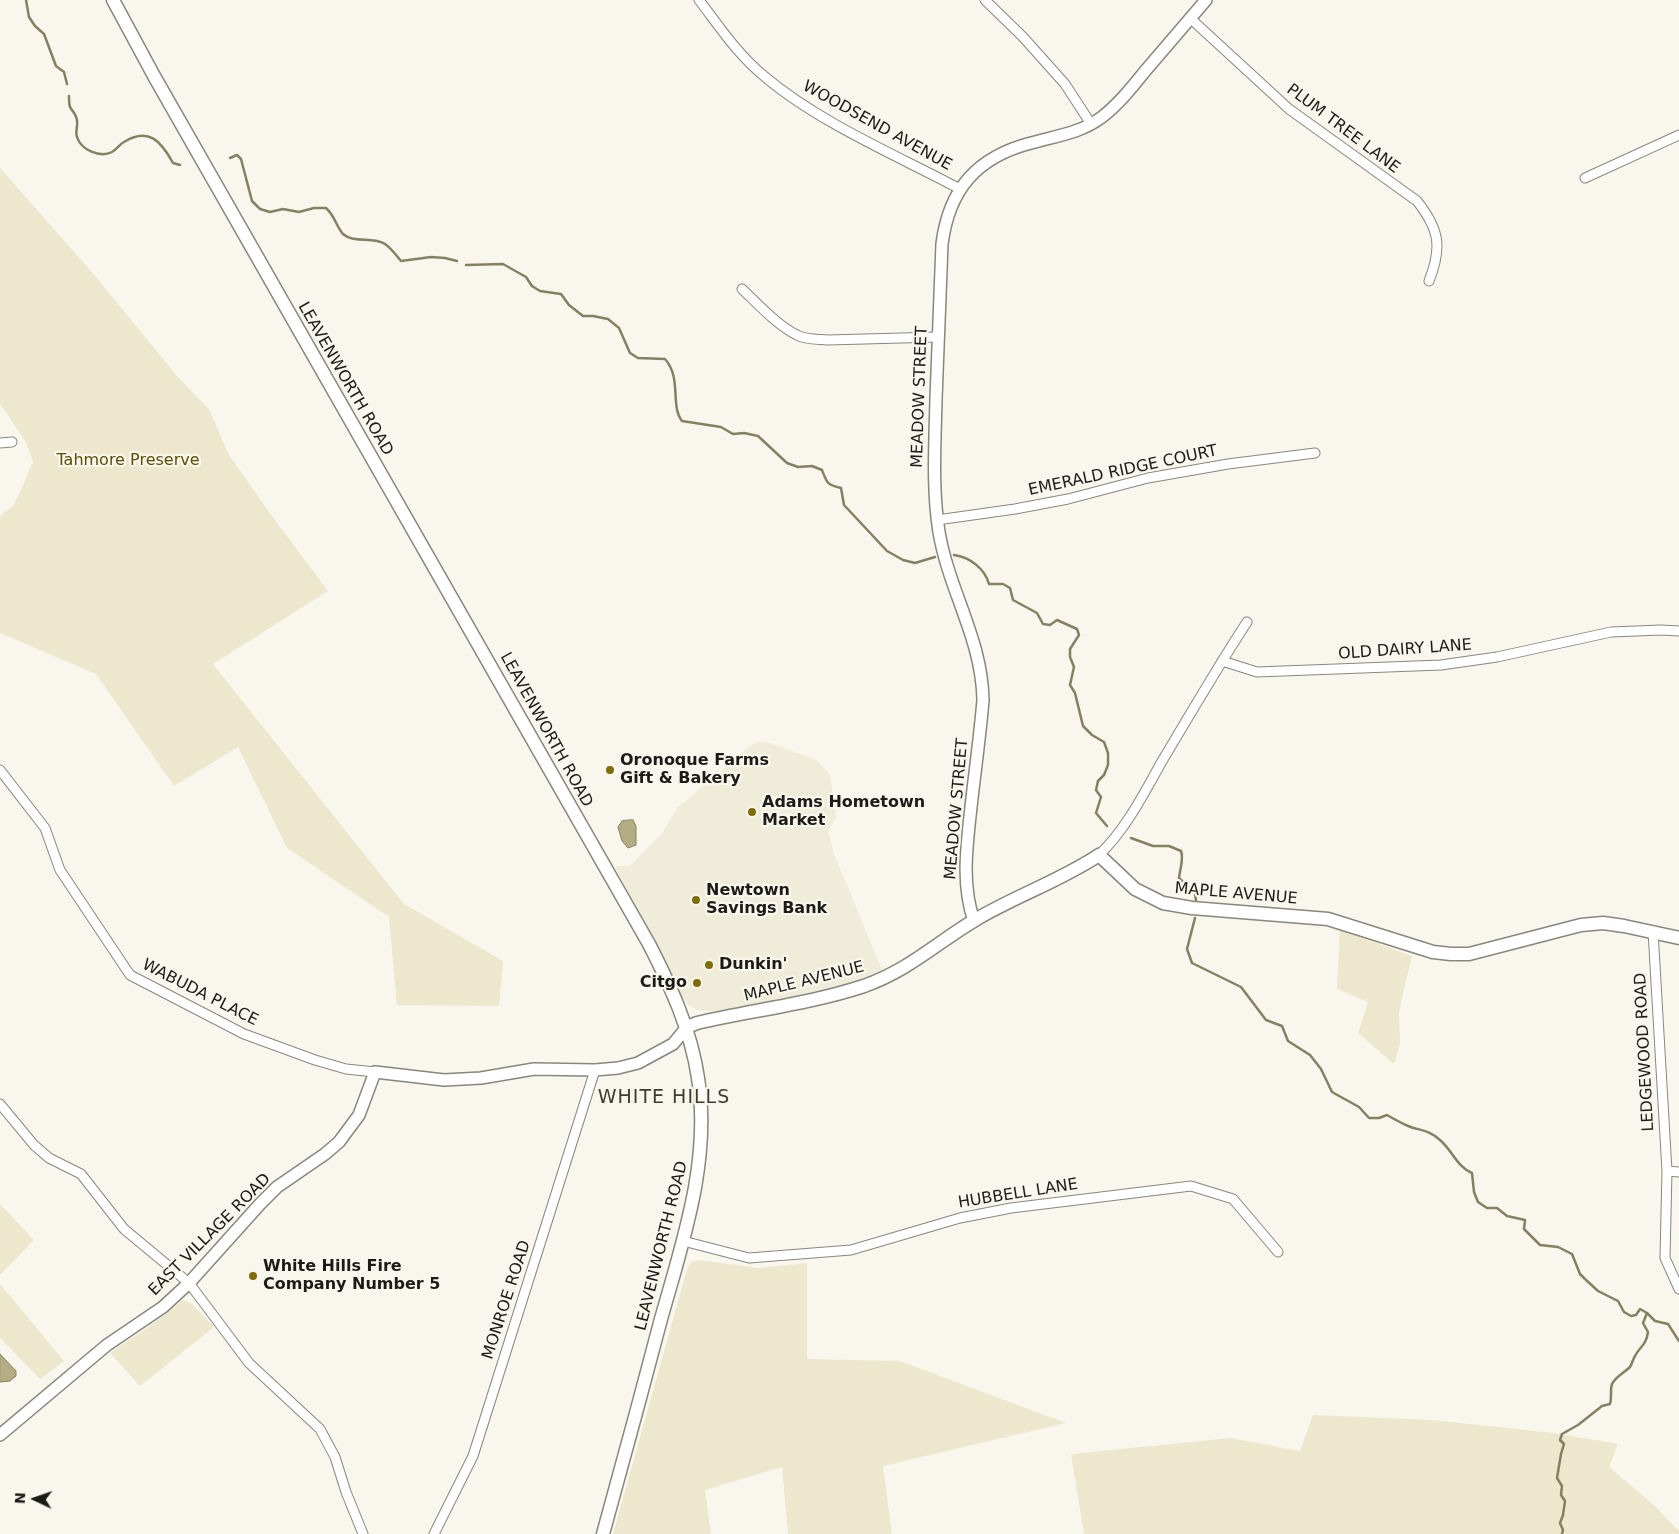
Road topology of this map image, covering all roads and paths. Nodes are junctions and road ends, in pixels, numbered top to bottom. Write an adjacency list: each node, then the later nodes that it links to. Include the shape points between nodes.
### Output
1 (113, 0): 25 (main road, LEAVENWORTH ROAD, via 178,120 649,944)
2 (699, 0): 9 (street, WOODSEND AVENUE, via 738,50 762,75 785,92 834,122)
3 (985, 0): 6 (street, via 1065,84)
4 (1202, 1): 5 (street, MEADOW STREET)
5 (1190, 18): 6 (street, MEADOW STREET, via 1117,104); 10 (street, PLUM TREE LANE, via 1289,109 1417,202 1434,227 1436,240 1437,262)
6 (1091, 124): 9 (street, MEADOW STREET, via 1069,134 1001,154 978,169)
7 (1679, 135): 8 (street)
8 (1585, 178)
9 (960, 188): 12 (street, MEADOW STREET, via 947,215 944,231)
10 (1429, 281)
11 (742, 290): 12 (street, via 798,336 828,340)
12 (938, 337): 16 (street, MEADOW STREET, via 934,470)
13 (12, 442): 14 (street)
14 (0, 443)
15 (1315, 452): 16 (street, EMERALD RIDGE COURT, via 1148,478 1068,499)
16 (938, 520): 22 (street, MEADOW STREET, via 943,549 975,644 983,680 967,845 968,898)
17 (1247, 622): 19 (street)
18 (1679, 631): 19 (street, OLD DAIRY LANE, via 1611,632 1497,657 1441,665 1258,672)
19 (1222, 661): 21 (street, via 1128,819)
20 (0, 770): 27 (street, WABUDA PLACE, via 45,828 60,870 130,976 244,1034 346,1069)
21 (1099, 855): 22 (main road, MAPLE AVENUE); 23 (main road, MAPLE AVENUE, via 1135,889 1164,903 1328,919 1420,948 1451,954 1482,951 1581,924 1603,923)
22 (974, 920): 25 (main road, MAPLE AVENUE, via 919,959 865,985)
23 (1652, 931): 24 (main road, MAPLE AVENUE); 29 (street, LEDGEWOOD ROAD)
24 (1679, 938)
25 (687, 1027): 26 (street, via 673,1044 638,1063); 31 (main road, LEAVENWORTH ROAD, via 698,1079 702,1122 701,1153)
26 (596, 1070): 27 (street, via 534,1069 481,1078 444,1080); 37 (street, MONROE ROAD, via 473,1456)
27 (375, 1072): 33 (street, EAST VILLAGE ROAD, via 360,1114 339,1142 278,1187)
28 (0, 1104): 33 (street, via 34,1145 48,1158 81,1174 124,1229)
29 (1667, 1171): 30 (street); 34 (street, LEDGEWOOD ROAD, via 1666,1258)
30 (1679, 1172)
31 (682, 1241): 32 (street, HUBBELL LANE, via 749,1258 851,1250 960,1218 1010,1208 1191,1186 1233,1199); 38 (main road, LEAVENWORTH ROAD)
32 (1278, 1252)
33 (189, 1283): 35 (street, EAST VILLAGE ROAD, via 163,1307 106,1345); 36 (street, via 249,1363 320,1430 335,1457)
34 (1679, 1289)
35 (0, 1435)
36 (363, 1534)
37 (434, 1534)
38 (603, 1534)

